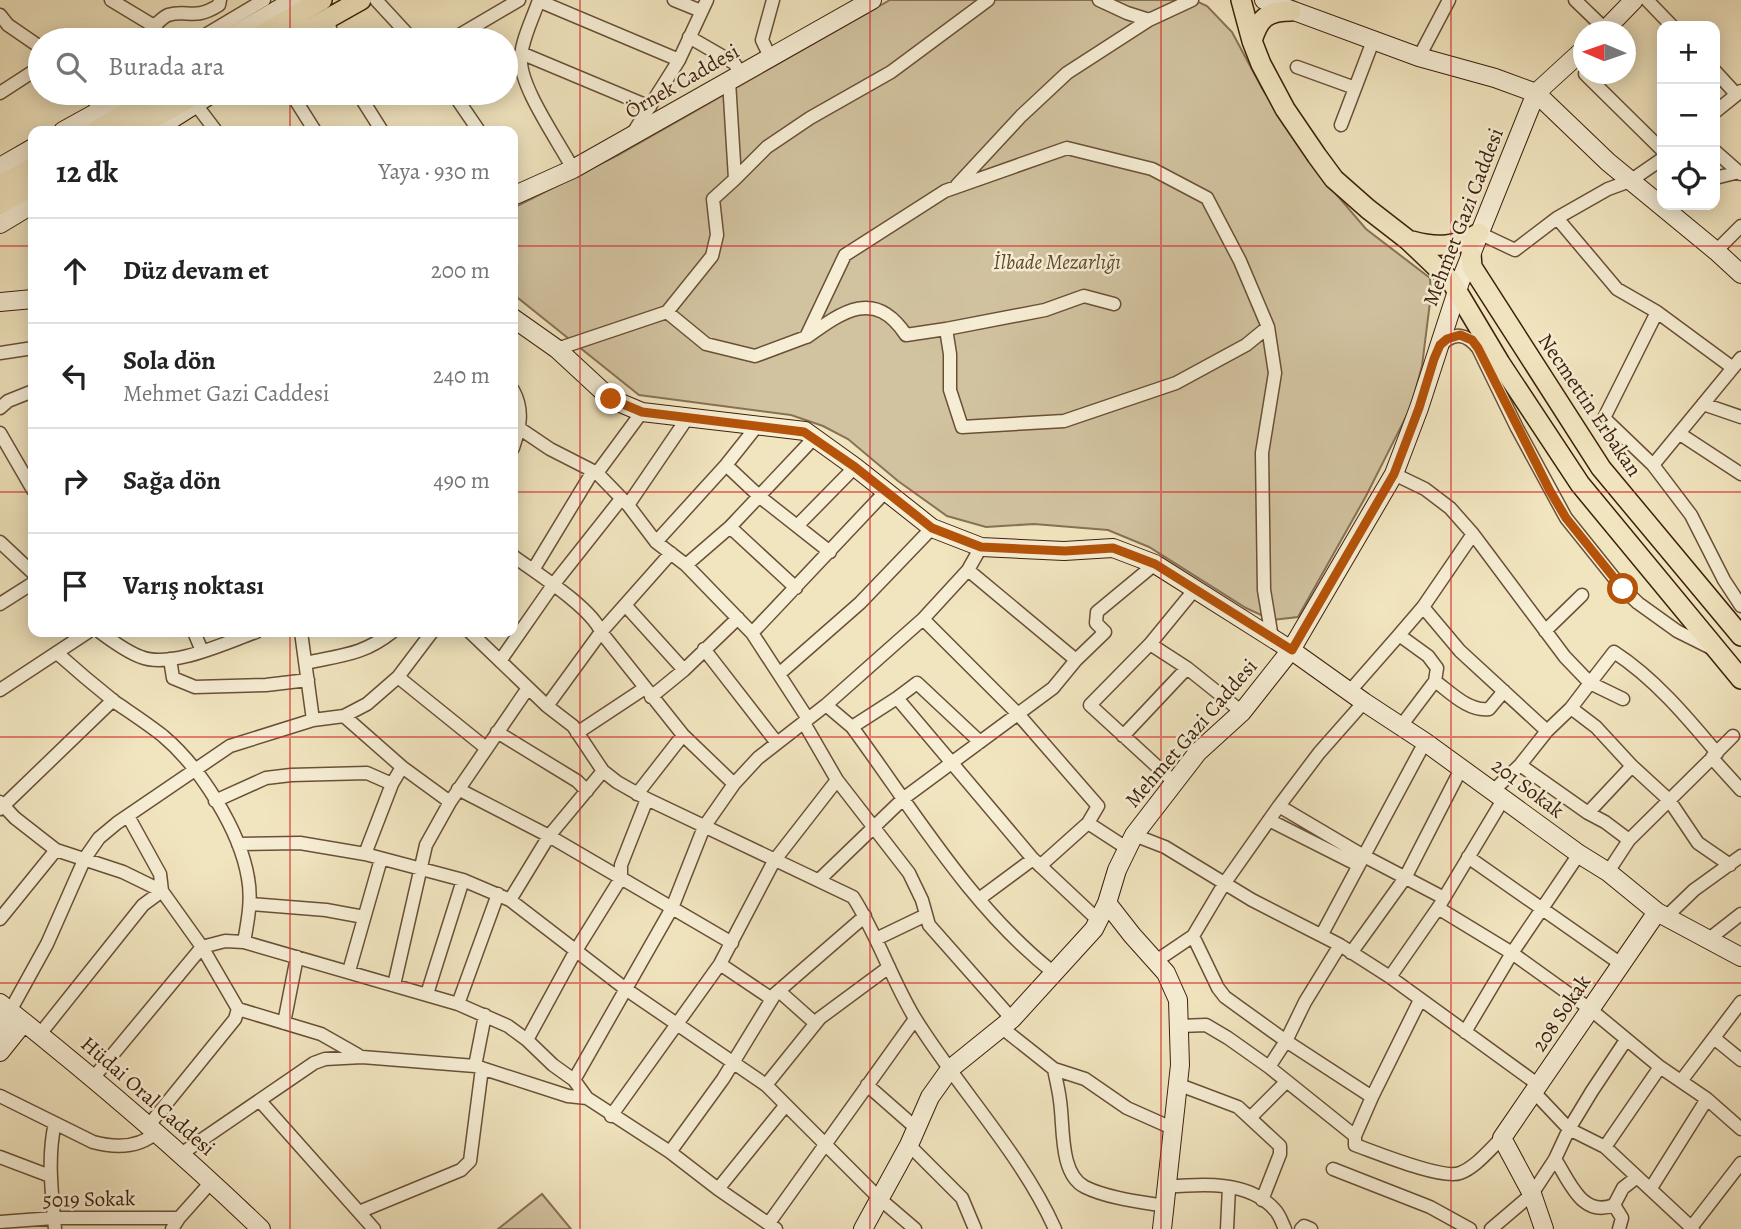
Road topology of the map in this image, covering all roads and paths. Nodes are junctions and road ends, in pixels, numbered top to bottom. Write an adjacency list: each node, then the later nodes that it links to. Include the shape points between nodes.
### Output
1 (111, 0): 28 (street)
2 (264, 0): 30 (street)
3 (360, 0): 29 (main road)
4 (375, 0): 29 (street); 32 (street)
5 (519, 0): 33 (street)
6 (539, 0): 38 (street); 41 (street)
7 (674, 0): 21 (street)
8 (773, 0): 39 (street, via 762,40)
9 (988, 0): 87 (street, via 891,72 767,147)
10 (1099, 0): 24 (street)
11 (1192, 0): 24 (street)
12 (1227, 0): 36 (main road)
13 (1241, 0): 36 (main road)
14 (1264, 0): 22 (street)
15 (1449, 0): 40 (street)
16 (1575, 0): 25 (street)
17 (1634, 0): 26 (street)
18 (1647, 0): 27 (street)
19 (864, 1): 39 (street, Örnek Caddesi)
20 (217, 2): 28 (street, via 198,15 168,15)
21 (704, 6): 34 (street)
22 (1291, 11): 36 (main road, via 1266,15); 37 (street)
23 (0, 15): 35 (street)
24 (1149, 20): 90 (street, via 1067,73)
25 (1595, 21)
26 (1613, 21)
27 (1667, 21)
28 (154, 26)
29 (318, 26): 31 (street, via 298,3)
30 (217, 28)
31 (246, 28)
32 (402, 28)
33 (471, 28)
34 (689, 37): 41 (street); 46 (street, via 734,62)
35 (28, 39)
36 (1252, 41): 100 (main road, via 1285,109 1334,179)
37 (1373, 41): 40 (street); 49 (street)
38 (521, 53): 63 (street); 83 (street, via 524,80)
39 (770, 57): 46 (street, Örnek Caddesi)
40 (1419, 57): 47 (street)
41 (679, 60): 63 (street)
42 (1297, 67): 49 (street)
43 (1573, 69): 51 (street)
44 (28, 75): 50 (street)
45 (1720, 76): 52 (street)
46 (735, 77): 77 (street, Örnek Caddesi); 87 (street)
47 (1511, 83): 51 (street); 76 (street, via 1520,106)
48 (1600, 84): 78 (street)
49 (1355, 88): 67 (street)
50 (0, 93)
51 (1536, 93): 66 (street); 76 (street, Mehmet Gazi Caddesi)
52 (1739, 93): 64 (street)
53 (97, 105): 65 (street)
54 (105, 105): 65 (street)
55 (110, 105): 65 (street)
56 (141, 105): 69 (main road)
57 (182, 105): 70 (main road)
58 (187, 105): 71 (street)
59 (200, 105): 72 (street)
60 (299, 105): 73 (street)
61 (366, 105): 74 (street)
62 (461, 105): 75 (street)
63 (650, 107): 77 (street)
64 (1720, 108)
65 (101, 110): 68 (street)
66 (1563, 117): 76 (street, via 1542,117); 88 (street)
67 (1341, 125)
68 (72, 126)
69 (104, 126)
70 (141, 126)
71 (160, 126)
72 (213, 126)
73 (312, 126)
74 (379, 126)
75 (476, 126)
76 (1521, 128): 99 (street, Mehmet Gazi Caddesi)
77 (631, 136): 83 (street, Örnek Caddesi)
78 (1659, 147)
79 (28, 151): 82 (street)
80 (1720, 155): 85 (street)
81 (1657, 162): 88 (street)
82 (0, 167)
83 (573, 169): 92 (street, Örnek Caddesi)
84 (28, 170): 89 (main road)
85 (1740, 173): 86 (street)
86 (1720, 177)
87 (735, 178): 109 (street, via 713,199 717,235 712,256)
88 (1630, 181): 93 (street); 96 (street)
89 (0, 186)
90 (955, 188): 113 (street, via 1067,148 1152,169 1207,198); 116 (street, via 845,255)
91 (28, 189): 94 (main road)
92 (518, 191)
93 (1654, 192): 101 (street)
94 (0, 204)
95 (28, 207): 97 (street)
96 (1557, 218): 99 (street, via 1515,250); 110 (street, via 1617,289)
97 (0, 224)
98 (1741, 226): 101 (street)
99 (1479, 233): 100 (main road, via 1453,245); 102 (street, Mehmet Gazi Caddesi)
100 (1408, 240): 103 (main road)
101 (1716, 251): 104 (street)
102 (1471, 254): 105 (street, Mehmet Gazi Caddesi); 177 (main road, Necmettin Erbakan, via 1472,267 1601,468)
103 (1444, 274): 105 (main road); 119 (street, Mehmet Gazi Caddesi, via 1445,295 1434,342)
104 (1741, 274)
105 (1457, 290): 112 (main road); 114 (street, Mehmet Gazi Caddesi)
106 (28, 299): 107 (street)
107 (0, 302)
108 (1114, 304): 115 (street, via 1084,296 1045,310)
109 (667, 312): 116 (street, via 706,344 755,356); 118 (street)
110 (1657, 312): 121 (street); 137 (street, via 1604,418)
111 (518, 322): 118 (street)
112 (1477, 326): 114 (street, via 1458,321); 192 (main road, via 1580,484)
113 (1268, 327): 115 (street, via 1246,345 1176,383 1064,421 962,427 950,390); 187 (street, via 1275,373 1262,453 1264,590)
114 (1446, 327): 119 (street, Mehmet Gazi Caddesi)
115 (946, 329): 116 (street, via 906,335 896,320 876,308 842,312)
116 (806, 337)
117 (28, 349): 120 (street)
118 (557, 349): 126 (street, via 611,399)
119 (1437, 352): 140 (street, Mehmet Gazi Caddesi); 192 (street, via 1447,339 1460,335 1472,340 1566,518 1623,589 1677,631)
120 (0, 353)
121 (1737, 363): 124 (street)
122 (28, 393): 125 (street)
123 (518, 399): 127 (street)
124 (1703, 404): 129 (street); 133 (street)
125 (0, 408)
126 (642, 412): 128 (street); 139 (street)
127 (518, 417)
128 (688, 417): 130 (street); 145 (street)
129 (1741, 417)
130 (757, 426): 134 (street, via 804,432); 136 (street)
131 (518, 427): 139 (street)
132 (0, 433): 135 (street)
133 (1680, 433): 137 (street); 141 (street)
134 (814, 438): 138 (street, 201 Sokak); 144 (street)
135 (4, 449): 142 (street)
136 (726, 465): 144 (street); 151 (street)
137 (1653, 465): 168 (street, via 1691,515)
138 (855, 467): 143 (street, 201 Sokak); 146 (street)
139 (595, 472): 145 (street); 159 (street)
140 (1394, 474): 149 (street, via 1425,489); 190 (street, Mehmet Gazi Caddesi)
141 (1741, 474)
142 (28, 483)
143 (886, 492): 148 (street, 201 Sokak); 153 (street)
144 (760, 497): 146 (street); 147 (street)
145 (624, 502): 151 (street); 161 (street)
146 (797, 526): 153 (street)
147 (730, 527): 157 (street); 163 (street)
148 (932, 528): 152 (street, 201 Sokak); 200 (street, via 860,603)
149 (1474, 534): 169 (street); 172 (street)
150 (0, 542): 158 (street)
151 (656, 542): 154 (street)
152 (981, 547): 156 (street, 201 Sokak, via 1113,548); 160 (street)
153 (830, 552): 163 (street)
154 (671, 554): 157 (street); 167 (street)
155 (518, 560): 159 (street)
156 (1155, 564): 164 (street, 201 Sokak); 196 (street, via 1097,612 1096,623 1105,632)
157 (686, 565): 170 (street)
158 (28, 568)
159 (533, 570): 161 (street)
160 (968, 570): 171 (street); 196 (street)
161 (553, 585): 173 (street, via 597,623); 174 (street)
162 (28, 586): 166 (street)
163 (796, 588): 175 (street)
164 (1195, 589): 187 (street, 201 Sokak); 188 (street)
165 (1582, 595): 172 (street)
166 (0, 604)
167 (626, 606): 173 (street); 199 (street)
168 (1741, 606)
169 (1423, 607): 176 (street); 208 (street, via 1460,651)
170 (738, 618): 175 (street); 189 (street)
171 (923, 619): 214 (street); 218 (street)
172 (1545, 631): 205 (street)
173 (601, 632): 209 (street); 215 (street)
174 (518, 634)
175 (752, 634): 200 (street)
176 (1399, 635): 204 (street, via 1437,668); 210 (street)
177 (1741, 636)
178 (81, 637): 193 (street)
179 (108, 637): 194 (street, via 142,658)
180 (196, 637): 191 (street)
181 (229, 637): 191 (street)
182 (302, 637): 197 (street)
183 (386, 637): 197 (street, via 355,654)
184 (428, 637): 201 (street)
185 (475, 637): 195 (street)
186 (516, 637): 195 (street)
187 (1272, 638): 190 (street, 201 Sokak)
188 (1150, 644): 198 (street); 228 (street, via 1090,705)
189 (704, 649): 199 (street); 232 (street)
190 (1292, 650): 210 (street, 201 Sokak); 217 (street, Mehmet Gazi Caddesi)
191 (202, 651): 194 (street)
192 (1718, 651): 202 (main road)
193 (57, 653): 207 (street); 213 (street)
194 (170, 659): 203 (street, via 173,678 195,687)
195 (499, 660): 206 (street)
196 (1076, 660): 218 (street, via 1053,688)
197 (306, 663): 203 (street)
198 (1186, 668): 217 (street); 228 (street)
199 (684, 670): 209 (street)
200 (779, 674): 221 (street)
201 (398, 677): 219 (street, via 367,704); 233 (street)
202 (1741, 679)
203 (308, 680): 220 (street)
204 (1435, 681): 208 (street, via 1480,710 1489,709); 222 (street)
205 (1590, 683): 212 (street); 216 (street); 234 (street, via 1614,652 1638,668 1693,725)
206 (528, 688): 215 (street); 225 (street)
207 (0, 690)
208 (1504, 691): 224 (street)
209 (648, 692): 226 (street); 227 (street)
210 (1356, 697): 222 (street, 201 Sokak); 256 (street)
211 (897, 698): 223 (street); 231 (street, via 917,683); 235 (street)
212 (1623, 699)
213 (113, 700): 240 (street, via 164,737); 255 (street)
214 (826, 705): 221 (street); 223 (street)
215 (547, 706): 226 (street)
216 (1571, 708): 224 (street); 237 (street)
217 (1242, 712): 243 (street, Mehmet Gazi Caddesi, via 1198,752)
218 (1018, 714): 231 (street); 260 (street, via 1098,806)
219 (344, 716): 220 (street); 238 (street)
220 (313, 720): 240 (street, via 230,746)
221 (806, 721): 232 (street); 242 (street)
222 (1401, 726): 230 (street, 201 Sokak)
223 (852, 727): 251 (street)
224 (1547, 731): 236 (street)
225 (497, 732): 233 (street); 248 (street)
226 (578, 733): 241 (street)
227 (682, 735): 245 (street); 250 (street)
228 (1123, 736): 243 (street)
229 (1733, 736): 234 (street)
230 (1425, 741): 239 (street, 201 Sokak); 273 (street)
231 (980, 742): 235 (street)
232 (777, 743): 245 (street)
233 (486, 748): 246 (street)
234 (1714, 755): 247 (street); 252 (street)
235 (953, 762): 251 (street); 275 (street)
236 (1520, 765): 249 (street); 257 (street)
237 (1632, 766): 252 (street); 257 (street)
238 (402, 767): 244 (street); 254 (street)
239 (1462, 767): 249 (street, 201 Sokak); 280 (street)
240 (194, 770): 253 (street); 258 (street)
241 (603, 771): 248 (street); 250 (street)
242 (837, 780): 262 (street); 274 (street)
243 (1174, 782): 265 (street, Mehmet Gazi Caddesi)
244 (392, 784): 253 (street, via 367,773 291,775 266,778); 268 (street)
245 (734, 784): 261 (street)
246 (458, 789): 254 (street); 263 (street)
247 (1741, 790)
248 (587, 791): 263 (street)
249 (1499, 794): 269 (street, 201 Sokak); 270 (street)
250 (642, 797): 261 (street); 279 (street)
251 (904, 798): 262 (street); 286 (street)
252 (1669, 800): 264 (street); 276 (street, via 1698,843)
253 (215, 801): 266 (street)
254 (450, 802): 277 (street, via 426,845)
255 (1, 805): 267 (street)
256 (1279, 806): 259 (street); 273 (street)
257 (1588, 813): 264 (street)
258 (128, 816): 271 (street, via 99,838); 284 (street, via 160,874)
259 (1269, 820): 273 (street); 283 (street)
260 (1088, 824): 265 (street); 275 (street)
261 (704, 827): 274 (street); 291 (street)
262 (874, 829): 282 (street); 295 (street, via 909,873)
263 (549, 836): 279 (street); 287 (street)
264 (1629, 840): 278 (street)
265 (1131, 842): 283 (street, via 1166,847); 288 (street, Mehmet Gazi Caddesi)
266 (238, 844): 268 (street, via 300,843); 290 (street)
267 (56, 850): 271 (street); 298 (street)
268 (365, 854): 272 (street)
269 (1579, 854): 278 (street, 201 Sokak); 292 (street)
270 (1468, 857): 289 (street); 292 (street)
271 (85, 858): 284 (street); 328 (street)
272 (381, 859): 277 (street); 297 (street)
273 (1360, 860): 280 (street); 300 (street)
274 (774, 861): 282 (street); 305 (street)
275 (1037, 863): 286 (street); 299 (street)
276 (1736, 863): 293 (street)
277 (420, 869): 281 (street); 319 (street)
278 (1608, 872): 293 (street, 201 Sokak)
279 (621, 878): 291 (street); 308 (street)
280 (1405, 878): 289 (street); 307 (street)
281 (463, 880): 285 (street); 321 (street)
282 (819, 880): 296 (street, via 853,897)
283 (1224, 884): 300 (street); 301 (street)
284 (162, 891): 306 (street); 338 (street, via 143,905)
285 (498, 894): 287 (street); 325 (street)
286 (979, 899): 317 (street, via 1024,950)
287 (510, 900): 308 (street)
288 (1107, 902): 299 (street, Mehmet Gazi Caddesi); 312 (street)
289 (1441, 903): 309 (street); 318 (street)
290 (250, 904): 297 (street); 304 (street)
291 (672, 908): 305 (street); 320 (street)
292 (1541, 908): 309 (street); 314 (street)
293 (1662, 914): 303 (street, 201 Sokak); 314 (street, 208 Sokak)
294 (1741, 914): 303 (street)
295 (926, 915): 302 (street); 333 (street, via 929,925)
296 (865, 916): 302 (street); 322 (street)
297 (364, 917): 316 (street)
298 (0, 919)
299 (1098, 920): 317 (street, Mehmet Gazi Caddesi)
300 (1322, 934): 307 (street)
301 (1193, 936): 312 (street); 342 (street, via 1225,998)
302 (876, 939): 315 (street)
303 (1709, 939): 311 (street, 201 Sokak)
304 (244, 942): 306 (street, via 225,940); 310 (street)
305 (732, 943): 313 (street)
306 (202, 947): 326 (street); 352 (street)
307 (1346, 949): 318 (street); 342 (street, via 1305,1002)
308 (575, 952): 320 (street); 340 (street)
309 (1512, 953): 327 (street); 337 (street)
310 (297, 957): 316 (street); 331 (street)
311 (1741, 957)
312 (1156, 961): 335 (street, via 1178,1000)
313 (720, 964): 322 (street); 334 (street)
314 (1621, 964): 327 (street, 208 Sokak)
315 (889, 967): 330 (street); 332 (street)
316 (349, 971): 319 (street)
317 (1054, 973): 333 (street, Mehmet Gazi Caddesi)
318 (1390, 977): 323 (street)
319 (394, 985): 321 (street)
320 (627, 990): 334 (street); 353 (street)
321 (427, 995): 325 (street)
322 (775, 995): 332 (street); 346 (street)
323 (1420, 1000): 337 (street); 361 (street)
324 (1741, 1002): 339 (street)
325 (458, 1004): 329 (street)
326 (238, 1009): 331 (street); 369 (street, via 235,1020)
327 (1590, 1009): 341 (street); 359 (street, 208 Sokak)
328 (11, 1012): 336 (street); 338 (street, Hüdai Oral Caddesi); 343 (street)
329 (485, 1015): 340 (street); 347 (street)
330 (915, 1019): 350 (street); 358 (street)
331 (284, 1023): 344 (street, via 321,1034)
332 (815, 1023): 357 (street)
333 (1007, 1023): 350 (street, Mehmet Gazi Caddesi); 351 (street)
334 (678, 1024): 346 (street); 366 (street)
335 (1180, 1026): 348 (street, via 1206,1025); 356 (street)
336 (0, 1029)
337 (1465, 1032): 359 (street)
338 (40, 1034): 352 (street, Hüdai Oral Caddesi)
339 (1714, 1038): 345 (street); 355 (street)
340 (527, 1040): 353 (street)
341 (1626, 1040): 349 (street); 371 (street)
342 (1286, 1041): 348 (street); 361 (street)
343 (0, 1052)
344 (362, 1057): 347 (street); 364 (street, via 314,1063)
345 (1741, 1060)
346 (733, 1061): 357 (street); 378 (street)
347 (478, 1067): 362 (street); 396 (street, via 470,1161 461,1170)
348 (1269, 1067): 354 (street)
349 (1660, 1067): 355 (street); 377 (street)
350 (950, 1069): 374 (street, Mehmet Gazi Caddesi, via 930,1097); 407 (street, via 1015,1161)
351 (1054, 1069): 370 (street, via 1085,1079 1127,1108); 395 (street, via 1072,1176 1095,1190)
352 (94, 1077): 369 (street, Hüdai Oral Caddesi)
353 (574, 1080): 362 (street)
354 (1286, 1082): 367 (street); 373 (street)
355 (1681, 1082): 363 (street)
356 (1177, 1084): 367 (street, via 1238,1107); 370 (street)
357 (766, 1085): 365 (street)
358 (867, 1085): 374 (street); 376 (street)
359 (1537, 1089): 371 (street); 375 (street, 208 Sokak)
360 (0, 1096): 368 (street)
361 (1372, 1097): 373 (street)
362 (587, 1098): 366 (street)
363 (1707, 1099): 372 (street); 389 (street)
364 (260, 1101): 379 (street); 396 (street)
365 (785, 1106): 376 (street); 390 (street)
366 (611, 1116): 378 (street)
367 (1251, 1117): 393 (street, via 1280,1146)
368 (55, 1122): 369 (street, via 93,1142 114,1146 149,1140); 384 (street)
369 (153, 1128): 379 (street, Hüdai Oral Caddesi)
370 (1172, 1128): 387 (street)
371 (1569, 1129): 377 (street); 381 (street)
372 (1741, 1129)
373 (1355, 1136): 375 (street, via 1355,1145 1440,1174 1458,1174 1474,1165)
374 (912, 1137): 392 (street, Mehmet Gazi Caddesi); 406 (street, via 962,1198)
375 (1502, 1138): 391 (street)
376 (825, 1144): 392 (street); 400 (street)
377 (1605, 1147): 385 (street)
378 (670, 1152): 390 (street)
379 (181, 1154): 386 (street, Hüdai Oral Caddesi)
380 (0, 1157): 384 (street)
381 (1555, 1159): 391 (street); 394 (street, via 1584,1202 1594,1209)
382 (1741, 1163): 402 (street)
383 (1333, 1169): 413 (street, via 1430,1207)
384 (50, 1176): 398 (street)
385 (1637, 1177): 389 (street); 394 (street, via 1623,1188)
386 (212, 1181): 399 (street); 403 (street, Hüdai Oral Caddesi)
387 (1167, 1187): 388 (street); 395 (street)
388 (1229, 1187): 393 (street); 409 (street)
389 (1651, 1188): 402 (street)
390 (718, 1189): 400 (street)
391 (1532, 1194): 414 (street); 415 (street)
392 (880, 1199): 404 (street, Mehmet Gazi Caddesi); 405 (street)
393 (1262, 1200): 410 (street, via 1277,1211)
394 (1614, 1205): 416 (street, via 1622,1218)
395 (1165, 1206): 408 (street)
396 (359, 1212): 401 (street)
397 (0, 1222): 398 (street, 5019 Sokak)
398 (55, 1223): 399 (street, 5019 Sokak)
399 (175, 1224)
400 (773, 1226)
401 (372, 1228)
402 (1692, 1228)
403 (261, 1229)
404 (863, 1229)
405 (915, 1229)
406 (975, 1229)
407 (1055, 1229)
408 (1163, 1229)
409 (1227, 1229)
410 (1285, 1229)
411 (1301, 1229): 412 (street)
412 (1311, 1229)
413 (1470, 1229)
414 (1491, 1229)
415 (1544, 1229)
416 (1619, 1229)

